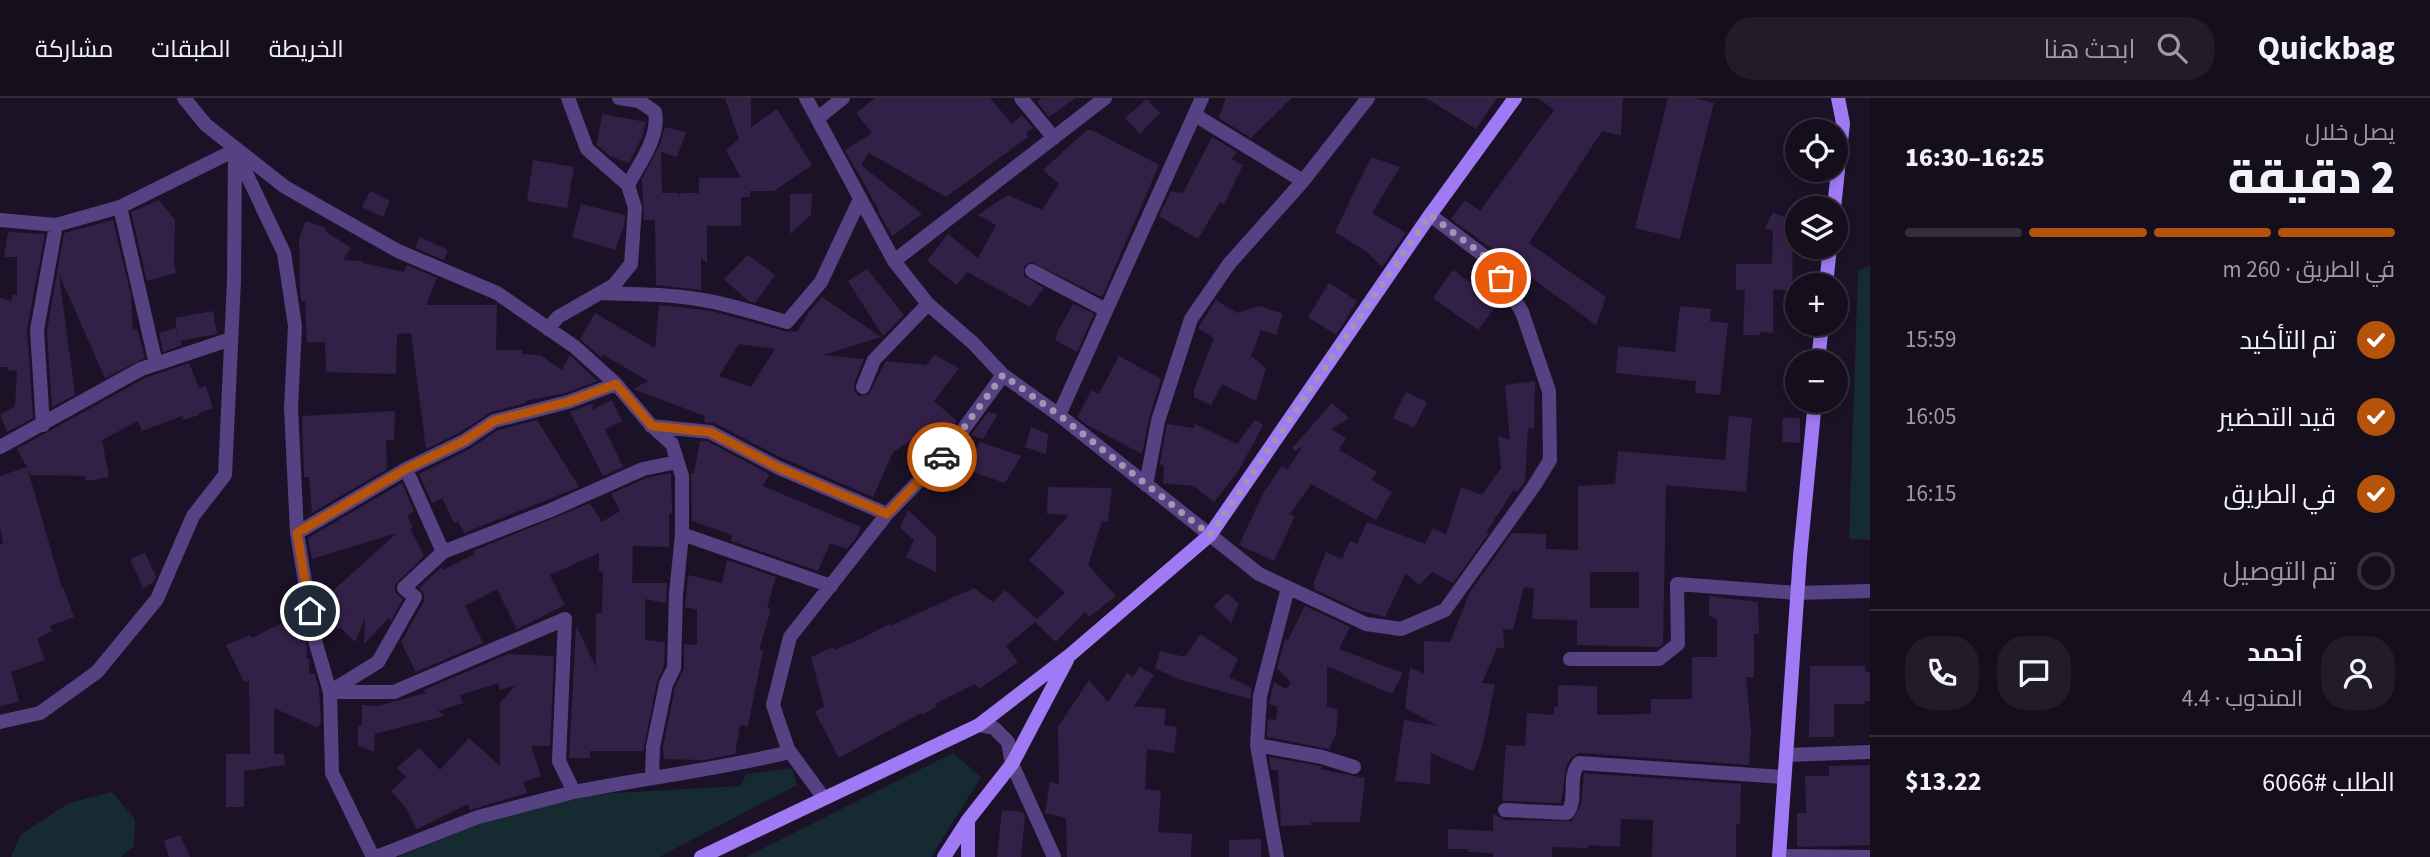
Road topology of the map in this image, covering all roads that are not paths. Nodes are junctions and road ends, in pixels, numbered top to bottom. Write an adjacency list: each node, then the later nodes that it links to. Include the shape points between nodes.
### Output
1 (184, 98): 15 (street, via 206,125)
2 (568, 98): 17 (street, via 587,149)
3 (620, 98): 17 (street, via 639,101 655,112 657,123)
4 (806, 98): 13 (street)
5 (843, 98): 13 (street)
6 (1021, 98): 14 (street)
7 (1105, 98): 14 (street)
8 (1202, 98): 12 (street)
9 (1368, 98): 16 (street)
10 (1515, 98): 21 (main road)
11 (1838, 98): 18 (main road, via 1843,123)
12 (1195, 115): 16 (street); 29 (street)
13 (818, 118): 19 (street)
14 (1054, 138): 25 (street)
15 (235, 149): 20 (street); 30 (street, via 285,187 398,251 497,293); 31 (street); 45 (street, via 284,253 295,326 291,408)
16 (1303, 181): 43 (street, via 1229,264 1191,319 1157,421)
17 (628, 185): 27 (street, via 635,208 631,264 614,285)
18 (1835, 196)
19 (860, 199): 25 (street); 27 (street, via 821,282 787,322 703,300)
20 (120, 206): 23 (street); 32 (street)
21 (1430, 215): 47 (main road); 50 (street, via 1491,261 1522,312 1549,391 1550,460 1445,610 1401,629 1366,624)
22 (0, 219): 23 (street); 24 (street)
23 (56, 225): 38 (street, via 37,330)
24 (0, 226)
25 (894, 261): 28 (street)
26 (1032, 271): 29 (street)
27 (600, 293): 30 (street, via 558,317)
28 (929, 304): 33 (street); 35 (street, via 874,360)
29 (1106, 310): 37 (street)
30 (548, 329): 34 (street)
31 (231, 339): 32 (street); 56 (street, via 226,475 193,516 157,598 97,672 40,713)
32 (156, 364): 38 (street)
33 (1003, 375): 37 (street); 44 (street, via 946,453)
34 (616, 384): 39 (street); 42 (street, via 494,421)
35 (863, 387)
36 (1814, 413): 52 (main road)
37 (1059, 415): 43 (street)
38 (43, 425): 40 (street)
39 (652, 426): 41 (street, via 672,444); 44 (street, via 710,432 779,468)
40 (0, 447)
41 (677, 462): 46 (street, via 682,476); 48 (street, via 643,469)
42 (406, 469): 45 (street); 48 (street)
43 (1146, 485): 47 (street)
44 (887, 514): 49 (street)
45 (297, 533): 55 (street, via 314,637)
46 (682, 534): 49 (street); 64 (street, via 674,668 666,684 653,747)
47 (1210, 535): 50 (street, via 1259,574); 53 (main road)
48 (443, 552): 55 (street, via 404,587 415,597 378,662)
49 (831, 586): 59 (street, via 790,637 775,693 773,705)
50 (1288, 587): 58 (street, via 1260,696)
51 (1870, 591): 52 (street)
52 (1797, 593): 54 (street, via 1677,584 1678,644 1659,659); 61 (main road)
53 (1070, 655): 57 (main road); 62 (main road)
54 (1570, 659)
55 (330, 692): 66 (street, via 394,692 565,619 559,761); 71 (street, via 332,773)
56 (0, 722)
57 (979, 725): 62 (street, via 994,729 1008,742); 67 (main road)
58 (1257, 745): 63 (street); 76 (street)
59 (790, 752): 64 (street); 67 (street)
60 (1870, 752): 61 (street)
61 (1786, 755): 65 (main road)
62 (1012, 764): 69 (main road); 75 (street)
63 (1354, 767)
64 (652, 777): 66 (street)
65 (1784, 777): 68 (street, via 1579,763 1573,770 1572,808 1567,813); 70 (main road)
66 (574, 792): 71 (street, via 478,817)
67 (823, 797): 72 (main road)
68 (1505, 810)
69 (968, 820): 73 (main road); 74 (main road)
70 (1779, 856): 77 (street)
71 (374, 857)
72 (701, 857)
73 (944, 857)
74 (968, 857)
75 (1054, 857)
76 (1277, 857)
77 (1870, 857)

